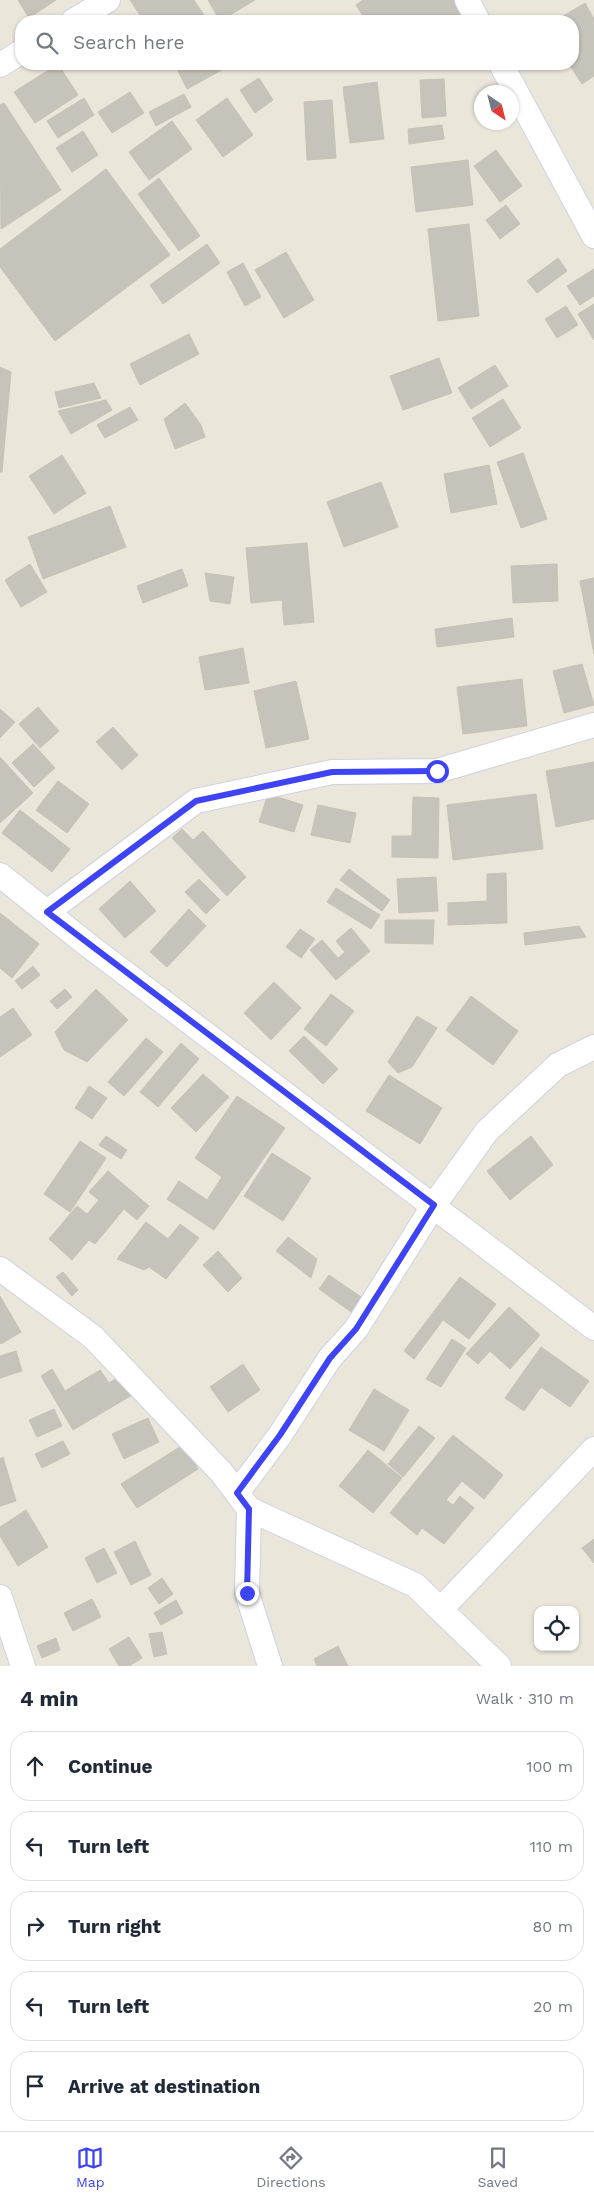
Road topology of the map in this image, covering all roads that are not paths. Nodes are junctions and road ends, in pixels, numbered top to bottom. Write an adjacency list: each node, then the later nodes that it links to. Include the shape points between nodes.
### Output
1 (108, 0): 3 (street)
2 (467, 0): 4 (street)
3 (83, 15)
4 (475, 15)
5 (15, 56): 6 (street)
6 (0, 65)
7 (504, 70): 8 (street)
8 (594, 236)
9 (594, 726): 11 (street, via 437,771 332,772 196,801)
10 (0, 875): 11 (street)
11 (47, 912): 13 (street)
12 (594, 1047): 13 (street, via 558,1065 487,1131)
13 (434, 1205): 15 (street); 17 (street, via 356,1329 330,1358 280,1435)
14 (0, 1269): 17 (street, via 93,1337 221,1472)
15 (594, 1328)
16 (594, 1449): 19 (street)
17 (243, 1501): 19 (street, via 415,1585); 21 (street, via 247,1593)
18 (0, 1597): 20 (street)
19 (441, 1609): 22 (street)
20 (24, 1666)
21 (270, 1666)
22 (499, 1666)

